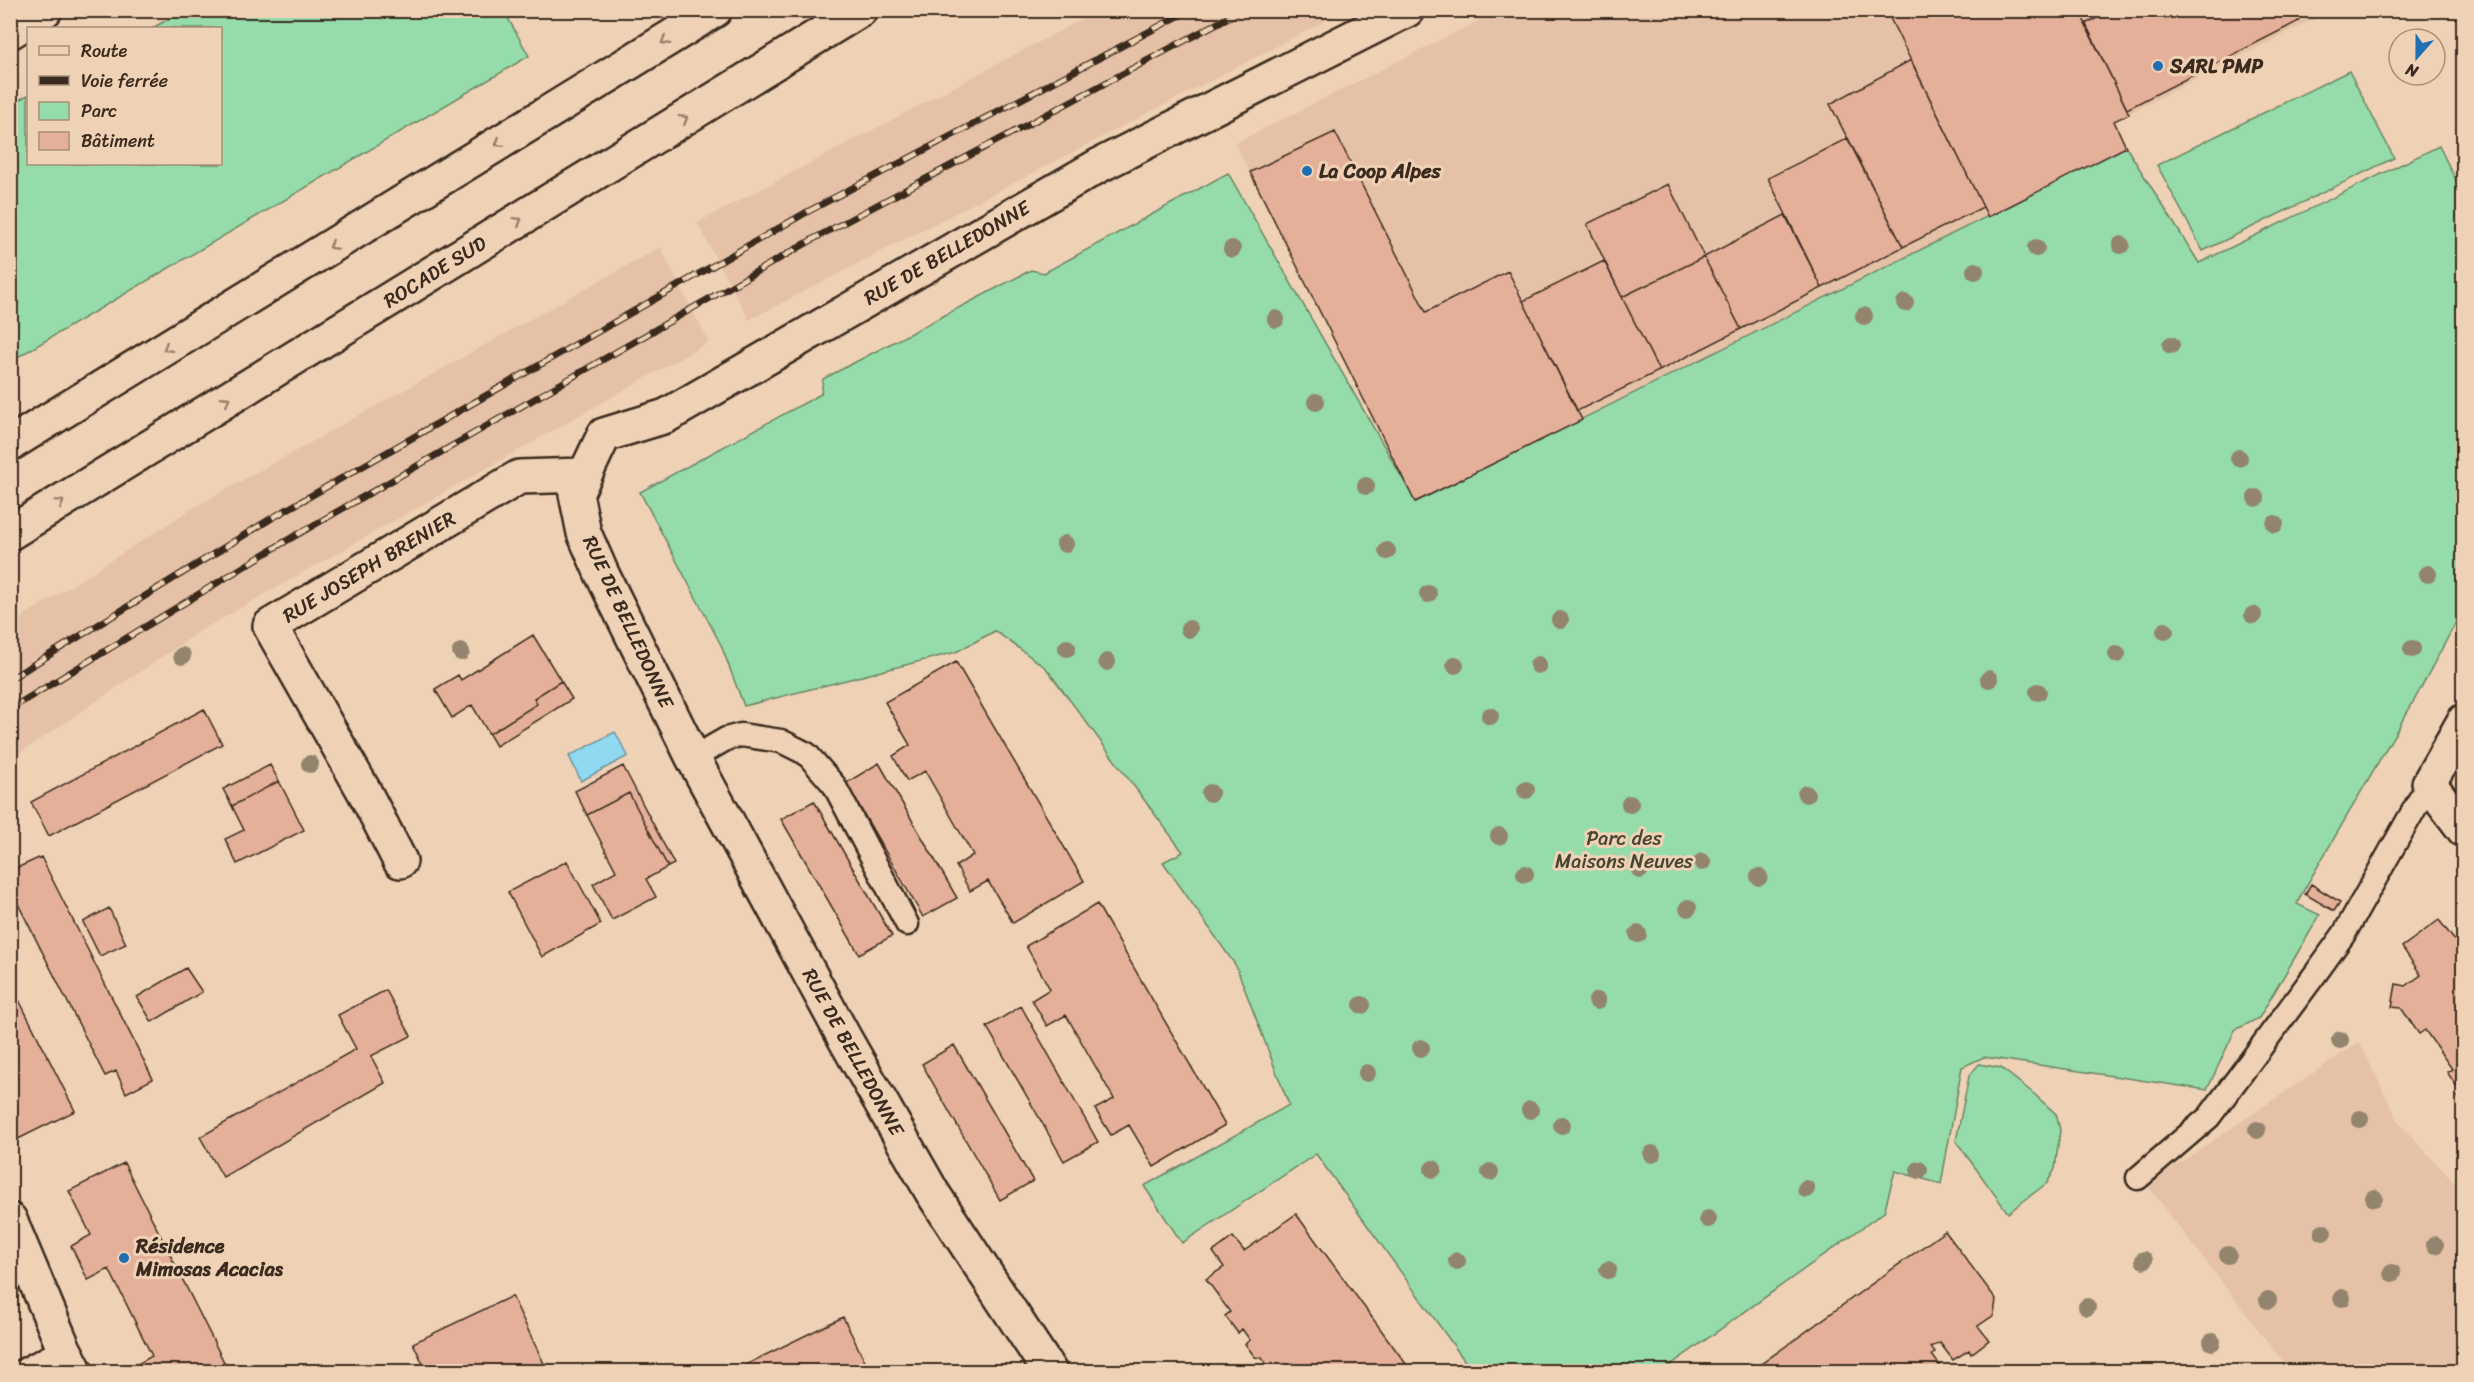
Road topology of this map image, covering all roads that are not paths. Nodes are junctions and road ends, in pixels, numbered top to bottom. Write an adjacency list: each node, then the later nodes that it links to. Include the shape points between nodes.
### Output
1 (45, 10): 5 (main road)
2 (715, 10): 6 (main road, one-way to 6)
3 (860, 10): 8 (main road, ROCADE SUD, one-way to 3)
4 (1407, 10): 7 (main road, RUE DE BELLEDONNE, via 1098,166 666,416 603,435)
5 (10, 32)
6 (10, 444)
7 (584, 475): 10 (main road, RUE DE BELLEDONNE, via 576,494 584,533); 13 (main road, RUE JOSEPH BRENIER, via 519,477 270,626)
8 (10, 533)
9 (2463, 721): 11 (main road)
10 (693, 758): 14 (lane, via 741,735 781,741 807,754 834,785); 19 (main road, RUE DE BELLEDONNE, via 932,1192)
11 (2430, 783): 12 (main road); 15 (lane, via 2344,934 2309,983 2209,1117)
12 (2463, 830)
13 (400, 861)
14 (907, 924)
15 (2138, 1178)
16 (11, 1222): 17 (main road)
17 (70, 1360): 18 (lane)
18 (20, 1371)
19 (1050, 1371)

